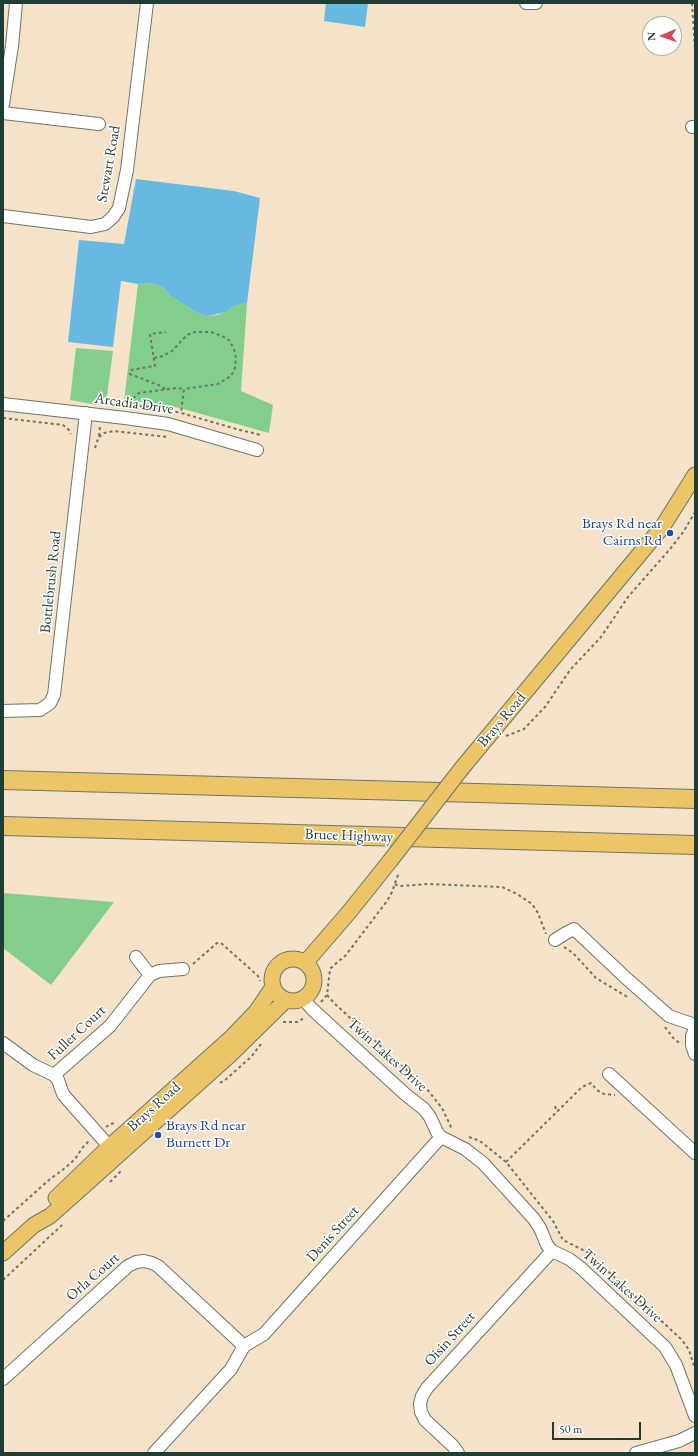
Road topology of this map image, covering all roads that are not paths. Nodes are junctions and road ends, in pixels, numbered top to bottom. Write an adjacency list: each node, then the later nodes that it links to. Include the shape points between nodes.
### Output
1 (16, 3): 5 (street)
2 (147, 3): 8 (street, Stewart Road, via 128,170 119,208 113,217 105,224 91,226)
3 (526, 3): 4 (street)
4 (536, 3)
5 (3, 104)
6 (3, 112): 7 (street)
7 (99, 124)
8 (3, 216)
9 (3, 404): 10 (street, Arcadia Drive)
10 (86, 413): 11 (street, Arcadia Drive, via 168,424); 13 (street, Bottlebrush Road, via 54,695 50,703 40,710)
11 (257, 450)
12 (695, 474): 20 (main road, Brays Road, bridge, via 663,526 462,768 394,867 350,911)
13 (3, 712)
14 (3, 780): 15 (highway)
15 (695, 799)
16 (3, 826): 17 (highway, Bruce Highway)
17 (695, 845)
18 (555, 940): 26 (street, via 574,929 669,1016)
19 (136, 957): 22 (street)
20 (306, 962): 23 (main road, via 293,958 280,962); 24 (main road, via 311,967 315,981)
21 (183, 969): 22 (street, via 159,971)
22 (150, 975): 30 (street, Fuller Court, via 110,1026)
23 (267, 986): 25 (main road); 32 (main road, Brays Road, via 256,1012)
24 (304, 999): 25 (main road); 31 (street, Twin Lakes Drive, via 316,1013 424,1109)
25 (286, 1000): 32 (main road, Brays Road, via 230,1055)
26 (695, 1027): 28 (street, via 692,1036)
27 (3, 1043): 30 (street, via 33,1065)
28 (694, 1049)
29 (609, 1074): 33 (street)
30 (54, 1076): 32 (street, via 68,1100)
31 (441, 1138): 34 (street, via 465,1149 483,1163 534,1219); 36 (street, Denis Street, via 264,1334)
32 (113, 1151): 35 (main road, Brays Road, via 50,1216 34,1225)
33 (695, 1153)
34 (552, 1251): 38 (street, Twin Lakes Drive, via 581,1268 665,1347 676,1365); 41 (street, Oisin Street, via 422,1396 420,1404 425,1420)
35 (3, 1253)
36 (244, 1346): 37 (street, Orla Court, via 158,1266 144,1261 136,1262 128,1266); 40 (street, via 231,1370)
37 (3, 1379)
38 (695, 1416)
39 (695, 1433): 42 (street, via 678,1441)
40 (154, 1453)
41 (458, 1453)
42 (636, 1453)

